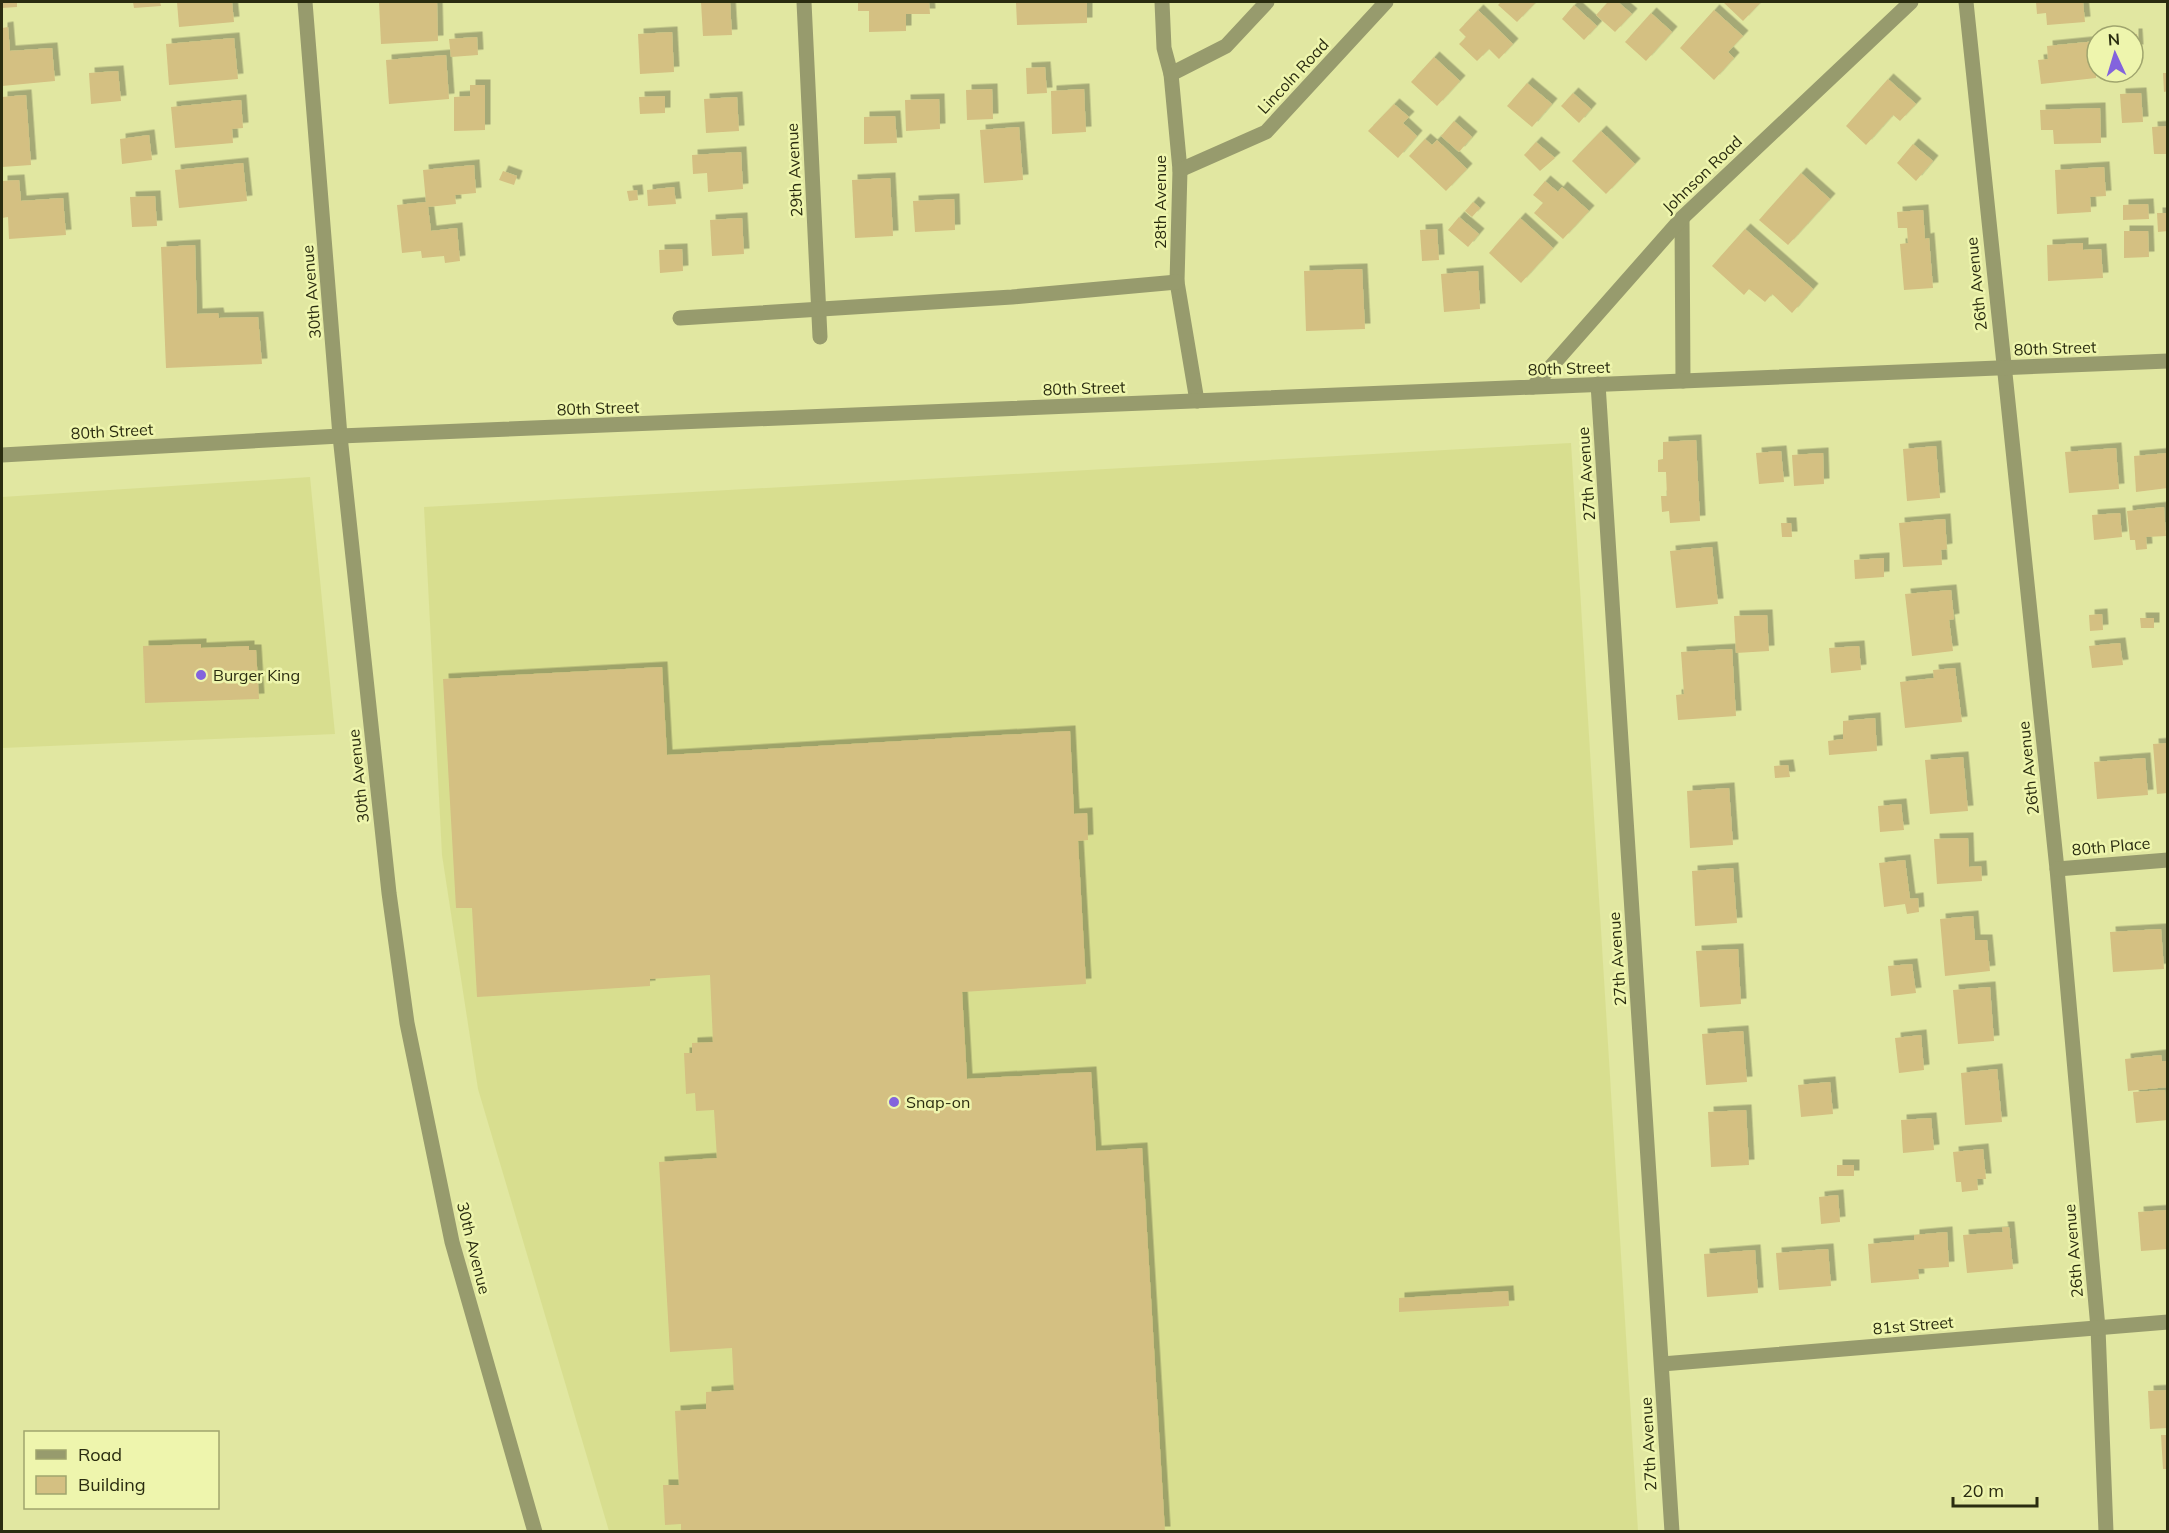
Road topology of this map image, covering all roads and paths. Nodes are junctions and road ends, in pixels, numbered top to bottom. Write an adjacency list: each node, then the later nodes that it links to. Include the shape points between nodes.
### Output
1 (305, 2): 21 (street, 30th Avenue)
2 (804, 2): 12 (street, 29th Avenue)
3 (1162, 2): 8 (street, 28th Avenue, via 1164,48)
4 (1267, 2): 8 (street, via 1226,46)
5 (1386, 2): 9 (street, Lincoln Road, via 1266,132)
6 (1911, 2): 10 (street, Johnson Road)
7 (1966, 2): 16 (street, 26th Avenue)
8 (1171, 74): 9 (street, 28th Avenue)
9 (1180, 170): 11 (street, 28th Avenue)
10 (1682, 218): 17 (street); 19 (street, Johnson Road)
11 (1177, 282): 12 (street); 20 (street, 28th Avenue)
12 (818, 309): 13 (street); 14 (street, 29th Avenue)
13 (680, 318)
14 (820, 337)
15 (2168, 361): 16 (street, 80th Street)
16 (2003, 368): 17 (street, 80th Street); 24 (street, 26th Avenue)
17 (1683, 381): 18 (street, 80th Street)
18 (1598, 384): 19 (street, 80th Street); 27 (street, 27th Avenue)
19 (1533, 387): 20 (street, 80th Street)
20 (1197, 401): 21 (street, 80th Street)
21 (340, 436): 22 (street, 80th Street); 28 (street, 30th Avenue, via 407,1023 452,1242)
22 (2, 455)
23 (2168, 860): 24 (street, 80th Place)
24 (2057, 869): 26 (street, 26th Avenue)
25 (2168, 1322): 26 (street, 81st Street)
26 (2098, 1328): 27 (street, 81st Street); 30 (street, 26th Avenue)
27 (1662, 1364): 29 (street, 27th Avenue)
28 (535, 1532)
29 (1672, 1532)
30 (2106, 1532)

